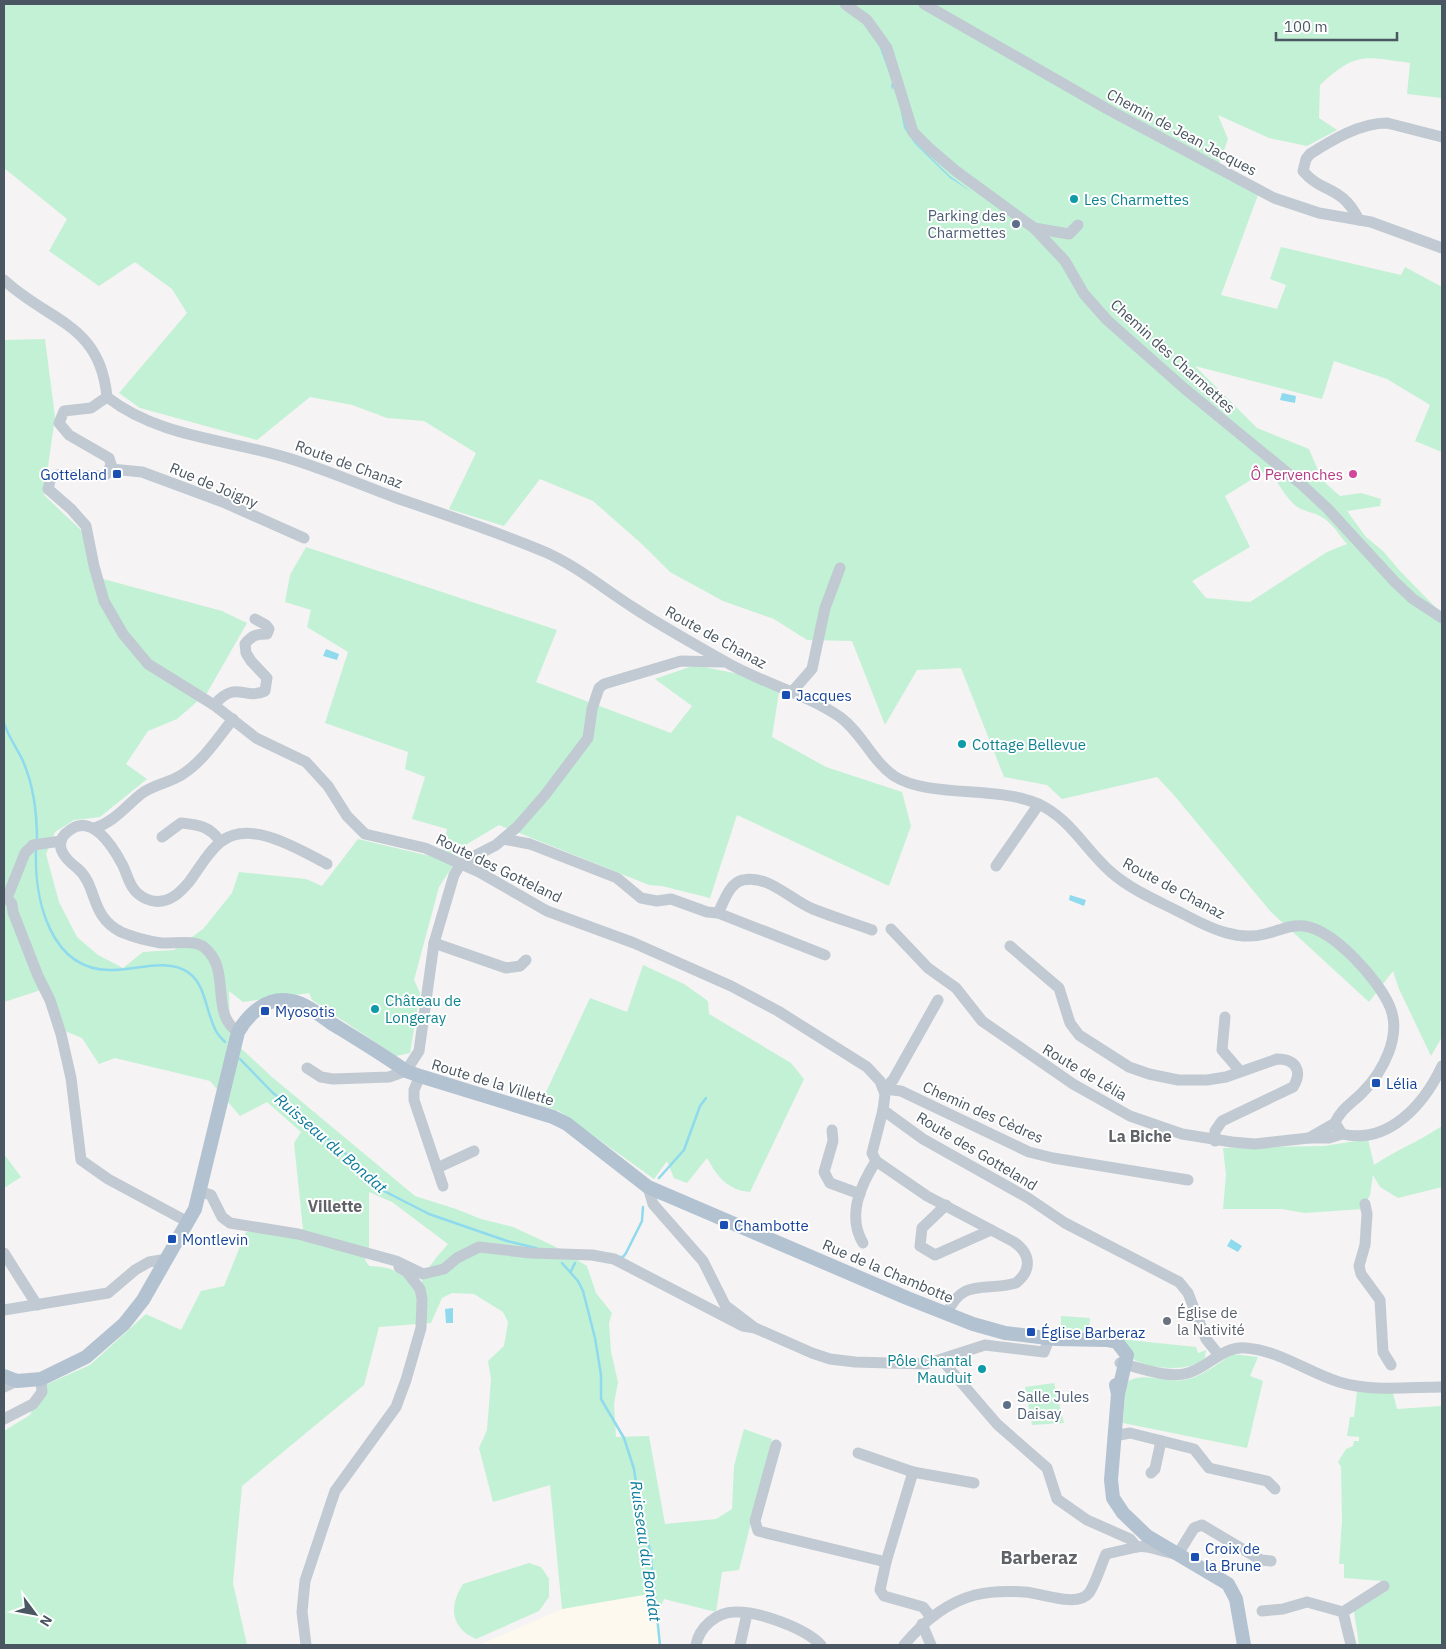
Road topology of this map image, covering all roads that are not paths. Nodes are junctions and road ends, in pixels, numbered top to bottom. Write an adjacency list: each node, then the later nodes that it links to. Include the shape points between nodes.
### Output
1 (845, 4): 6 (street, Chemin des Charmettes, via 867,20 887,48 913,132 956,172)
2 (924, 4): 4 (street, Chemin de Jean Jacques, via 1250,186 1299,208)
3 (1442, 138): 4 (street, via 1377,123 1310,154 1303,171 1310,179 1342,195)
4 (1359, 220): 7 (street, Chemin de Jean Jacques)
5 (1078, 225): 6 (street, via 1069,234)
6 (1034, 228): 13 (street, Chemin des Charmettes, via 1065,261 1084,294 1107,320 1191,395 1301,484 1395,582 1413,599)
7 (1442, 248)
8 (4, 280): 9 (street, via 84,338 100,365)
9 (107, 396): 10 (street, via 91,408 64,411 59,423 70,434 109,458); 15 (street, Route de Chanaz, via 134,414 175,431 284,456 549,554)
10 (111, 469): 11 (street, Rue de Joigny, via 142,472 223,502); 17 (street, Route des Gotteland, via 102,476 57,474 51,478 48,489 86,526 104,601 138,654 157,671)
11 (304, 538)
12 (840, 568): 16 (street, via 825,608 812,669)
13 (1442, 618)
14 (255, 619): 17 (street, via 269,629 267,634 251,637 245,644 246,653 267,678 265,691 258,694 231,692)
15 (726, 663): 16 (street, Route de Chanaz); 22 (street, via 681,661 604,684 599,688 592,709 588,738 545,795)
16 (791, 692): 19 (street, Route de Chanaz, via 846,723 885,768 905,782 1022,798)
17 (214, 705): 18 (street, Route des Gotteland)
18 (233, 719): 20 (street, via 196,765 174,780 151,787 109,823); 25 (street, Route des Gotteland, via 256,738 306,762 328,786 347,816 365,834 425,848)
19 (1039, 804): 27 (street); 47 (street, Route de Chanaz, via 1067,824 1109,870 1126,883 1201,923 1228,934 1244,936 1257,936 1293,926 1314,929 1350,953 1363,967 1390,1007 1395,1033 1371,1083 1338,1115)
20 (95, 828): 23 (street, via 77,826 69,830); 24 (street, via 115,852 132,888 150,901 170,899 178,894)
21 (162, 837): 24 (street, via 181,822 212,830)
22 (503, 839): 25 (street); 30 (street, via 530,844 617,878 641,898 671,899)
23 (61, 841): 28 (street, via 33,845 25,853); 39 (street, via 61,853 86,879 96,906 111,925 139,938 204,947 219,968 225,1018)
24 (220, 842): 26 (street, via 232,834 269,837 290,844)
25 (460, 863): 33 (street, via 441,913); 45 (street, Route des Gotteland, via 547,911 642,946 758,999 867,1067)
26 (327, 864)
27 (996, 866)
28 (7, 898): 29 (street); 62 (street, via 61,1034 71,1078 81,1160 108,1179)
29 (4, 912)
30 (718, 913): 31 (street, via 736,884 754,880 766,882 811,909); 35 (street)
31 (872, 930)
32 (891, 930): 51 (street, Route de Lélia, via 928,968 956,988 982,1021 1072,1084 1130,1116 1182,1134)
33 (434, 943): 36 (street, via 506,968 520,966); 42 (street, via 419,1051)
34 (1010, 946): 43 (street, via 1060,988 1070,1023 1079,1035 1129,1067 1178,1080 1207,1080)
35 (825, 955)
36 (526, 960)
37 (938, 1000): 45 (street, via 893,1080)
38 (1225, 1017): 43 (street, via 1222,1050)
39 (238, 1032): 42 (main road, Route de la Villette, via 245,1020 263,1006 278,1000 292,1001); 58 (main road, Route de la Villette)
40 (1442, 1066): 49 (street, via 1425,1097 1393,1125 1363,1136)
41 (307, 1068): 42 (street, via 321,1077 333,1079 389,1077)
42 (406, 1070): 44 (main road, Route de la Villette)
43 (1240, 1071): 51 (street, via 1286,1059 1299,1070 1299,1078 1293,1087 1222,1121 1215,1131)
44 (420, 1076): 54 (street, via 414,1100); 57 (main road, Route de la Villette, via 553,1117)
45 (884, 1089): 46 (street); 55 (street, Chemin des Cèdres, via 901,1091 1029,1152)
46 (883, 1110): 53 (street, via 872,1153); 73 (street, Route des Gotteland, via 923,1139 1028,1198 1065,1223 1179,1282 1188,1293 1206,1339)
47 (1335, 1123): 49 (street); 50 (street, Route de Lélia)
48 (832, 1130): 59 (street, via 833,1142 824,1172 830,1183)
49 (1342, 1134): 50 (street, Route de Lélia)
50 (1309, 1138): 51 (street, Route de Lélia, via 1255,1144)
51 (1215, 1141)
52 (474, 1151): 54 (street)
53 (876, 1161): 59 (street); 61 (street, via 926,1196)
54 (437, 1168): 56 (street)
55 (1188, 1180)
56 (443, 1186)
57 (648, 1188): 70 (main road, Rue de la Chambotte); 71 (street, via 653,1204 703,1261 724,1305)
58 (199, 1191): 62 (main road, Route de la Villette); 67 (street, via 211,1195 222,1217 230,1223 298,1234)
59 (860, 1194): 64 (street, via 855,1222)
60 (1365, 1204): 76 (street, via 1365,1245 1359,1266 1361,1274 1380,1300 1383,1352)
61 (946, 1205): 63 (street); 63 (street, via 922,1228 920,1246 926,1252 944,1253)
62 (188, 1222): 66 (main road, Route de la Villette)
63 (991, 1230): 70 (street, via 1025,1251 1025,1272 1016,1283 964,1291 952,1301)
64 (863, 1243)
65 (4, 1253): 68 (street)
66 (167, 1259): 68 (street, via 149,1262 135,1270 108,1293); 77 (main road, Route de la Villette, via 143,1300 107,1341 86,1357)
67 (396, 1261): 71 (street, via 423,1274 444,1269 479,1247 614,1259 743,1326); 98 (street, via 420,1289 421,1328 396,1407 335,1491 304,1582 302,1612)
68 (37, 1305): 69 (street)
69 (4, 1310)
70 (947, 1314): 72 (main road, Rue de la Chambotte, via 1004,1333)
71 (756, 1328): 74 (street, via 830,1359 892,1364 926,1364)
72 (1049, 1339): 74 (street, via 1044,1352 985,1346); 75 (main road, Rue de la Chambotte, via 1097,1341 1113,1347)
73 (1219, 1355): 75 (street, via 1186,1374); 79 (street, via 1232,1349 1267,1352 1349,1385)
74 (942, 1360): 89 (street, via 996,1424 1047,1468 1057,1498 1088,1520 1130,1539)
75 (1122, 1364): 81 (main road, via 1116,1384)
76 (1390, 1365)
77 (41, 1379): 78 (main road); 80 (street, via 42,1392 33,1404)
78 (8, 1381)
79 (1442, 1387)
80 (4, 1419)
81 (1114, 1436): 82 (street, via 1130,1433); 90 (main road, via 1110,1480 1113,1498 1133,1525)
82 (1161, 1441): 86 (street, via 1155,1469); 88 (street, via 1194,1449 1209,1468 1267,1481)
83 (776, 1445): 92 (street, via 755,1521 758,1531)
84 (858, 1453): 85 (street)
85 (913, 1472): 87 (street); 92 (street)
86 (1151, 1473)
87 (974, 1483)
88 (1275, 1489)
89 (1137, 1547): 90 (street); 97 (street, via 1106,1554 1089,1593 1082,1598 1068,1600 1026,1592 976,1595 950,1605)
90 (1178, 1554): 91 (street, via 1194,1528 1202,1525 1260,1560); 104 (main road, via 1228,1584 1234,1591)
91 (1271, 1561)
92 (886, 1562): 97 (street, via 880,1590 884,1596 923,1607)
93 (1384, 1586): 95 (street)
94 (1262, 1611): 95 (street, via 1307,1602)
95 (1343, 1612): 105 (street)
96 (747, 1614): 99 (street, via 734,1612 710,1622 701,1630); 100 (street); 101 (street, via 794,1626)
97 (926, 1620): 102 (street); 103 (street)
98 (306, 1645)
99 (696, 1645)
100 (740, 1645)
101 (821, 1645)
102 (904, 1645)
103 (930, 1645)
104 (1244, 1645)
105 (1351, 1645)

